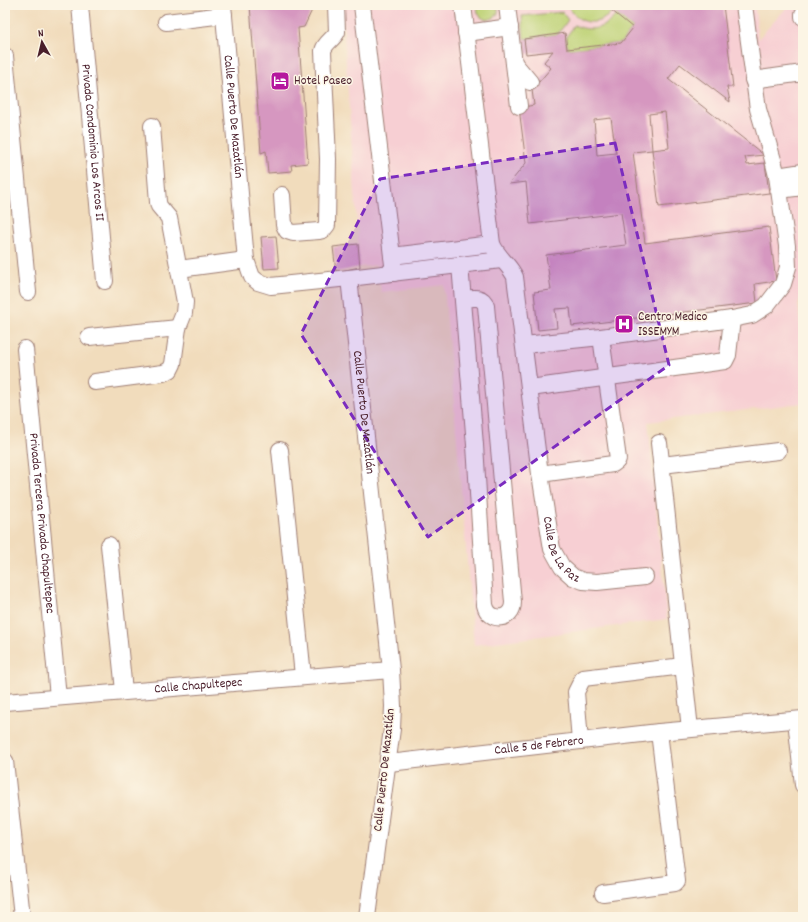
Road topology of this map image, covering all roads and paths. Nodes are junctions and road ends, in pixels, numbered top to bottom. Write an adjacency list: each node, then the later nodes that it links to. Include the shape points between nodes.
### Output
1 (80, 5): 32 (street, Privada Condominio Los Arcos II)
2 (336, 5): 23 (street, via 336,32 326,43 323,51 328,159 327,225 319,231 287,231 284,225)
3 (362, 5): 25 (street)
4 (463, 5): 12 (street)
5 (507, 5): 11 (street)
6 (744, 5): 16 (street)
7 (224, 10): 10 (street); 26 (street, Calle Puerto De Mazatlán)
8 (803, 14): 9 (street)
9 (803, 17)
10 (166, 22)
11 (510, 27): 12 (street); 14 (street)
12 (466, 33): 24 (street)
13 (5, 56): 33 (street)
14 (514, 63): 17 (street); 18 (street)
15 (803, 73): 16 (street)
16 (753, 80): 21 (street)
17 (530, 82)
18 (519, 106)
19 (152, 126): 29 (street, via 158,202 169,218)
20 (803, 172): 21 (street)
21 (778, 183): 22 (street); 35 (street, via 788,258 784,280 776,294 762,308 752,315)
22 (803, 186)
23 (282, 195)
24 (492, 244): 25 (street); 27 (street, Calle De La Paz)
25 (392, 256): 30 (street)
26 (246, 260): 29 (street); 31 (street, Calle Puerto De Mazatlán, via 252,277 271,286)
27 (501, 260): 28 (street); 39 (street, Calle De La Paz, via 516,277)
28 (460, 265): 30 (street); 34 (street)
29 (179, 269): 36 (street, via 185,302)
30 (394, 273): 31 (street)
31 (349, 278): 52 (street, Calle Puerto De Mazatlán)
32 (106, 281)
33 (28, 292)
34 (463, 299): 34 (street, via 485,605 490,615 503,617 512,611 513,602 486,306 480,298)
35 (732, 319): 37 (street); 41 (street, via 726,361)
36 (178, 328): 38 (street); 42 (street, via 174,364 167,372)
37 (601, 336): 39 (street); 41 (street)
38 (89, 337)
39 (524, 345): 43 (street, Calle De La Paz)
40 (25, 349): 55 (street, Privada Tercera Privada Chapultepec)
41 (607, 378): 43 (street); 48 (street, via 617,462)
42 (95, 382)
43 (530, 388): 48 (street, Calle De La Paz)
44 (659, 443): 47 (street)
45 (280, 450): 53 (street)
46 (778, 451): 47 (street)
47 (662, 465): 51 (street)
48 (540, 474): 50 (street, Calle De La Paz, via 551,545 562,567 583,581)
49 (109, 545): 54 (street)
50 (645, 577)
51 (683, 666): 58 (street); 60 (street, via 583,678 576,692)
52 (391, 670): 53 (street, Calle Chapultepec); 62 (street, Calle Puerto De Mazatlán, via 393,706)
53 (303, 676): 54 (street, Calle Chapultepec)
54 (124, 691): 55 (street, Calle Chapultepec)
55 (58, 697): 56 (street, Calle Chapultepec)
56 (5, 702)
57 (800, 719): 58 (street, Calle 5 de Febrero); 63 (street)
58 (690, 729): 59 (street, Calle 5 de Febrero)
59 (659, 732): 60 (street, Calle 5 de Febrero); 64 (street, via 677,880 675,883)
60 (580, 741): 62 (street, Calle 5 de Febrero)
61 (5, 761): 65 (street)
62 (389, 763): 66 (street, Calle Puerto De Mazatlán)
63 (803, 785)
64 (603, 893)
65 (22, 917)
66 (367, 917)

